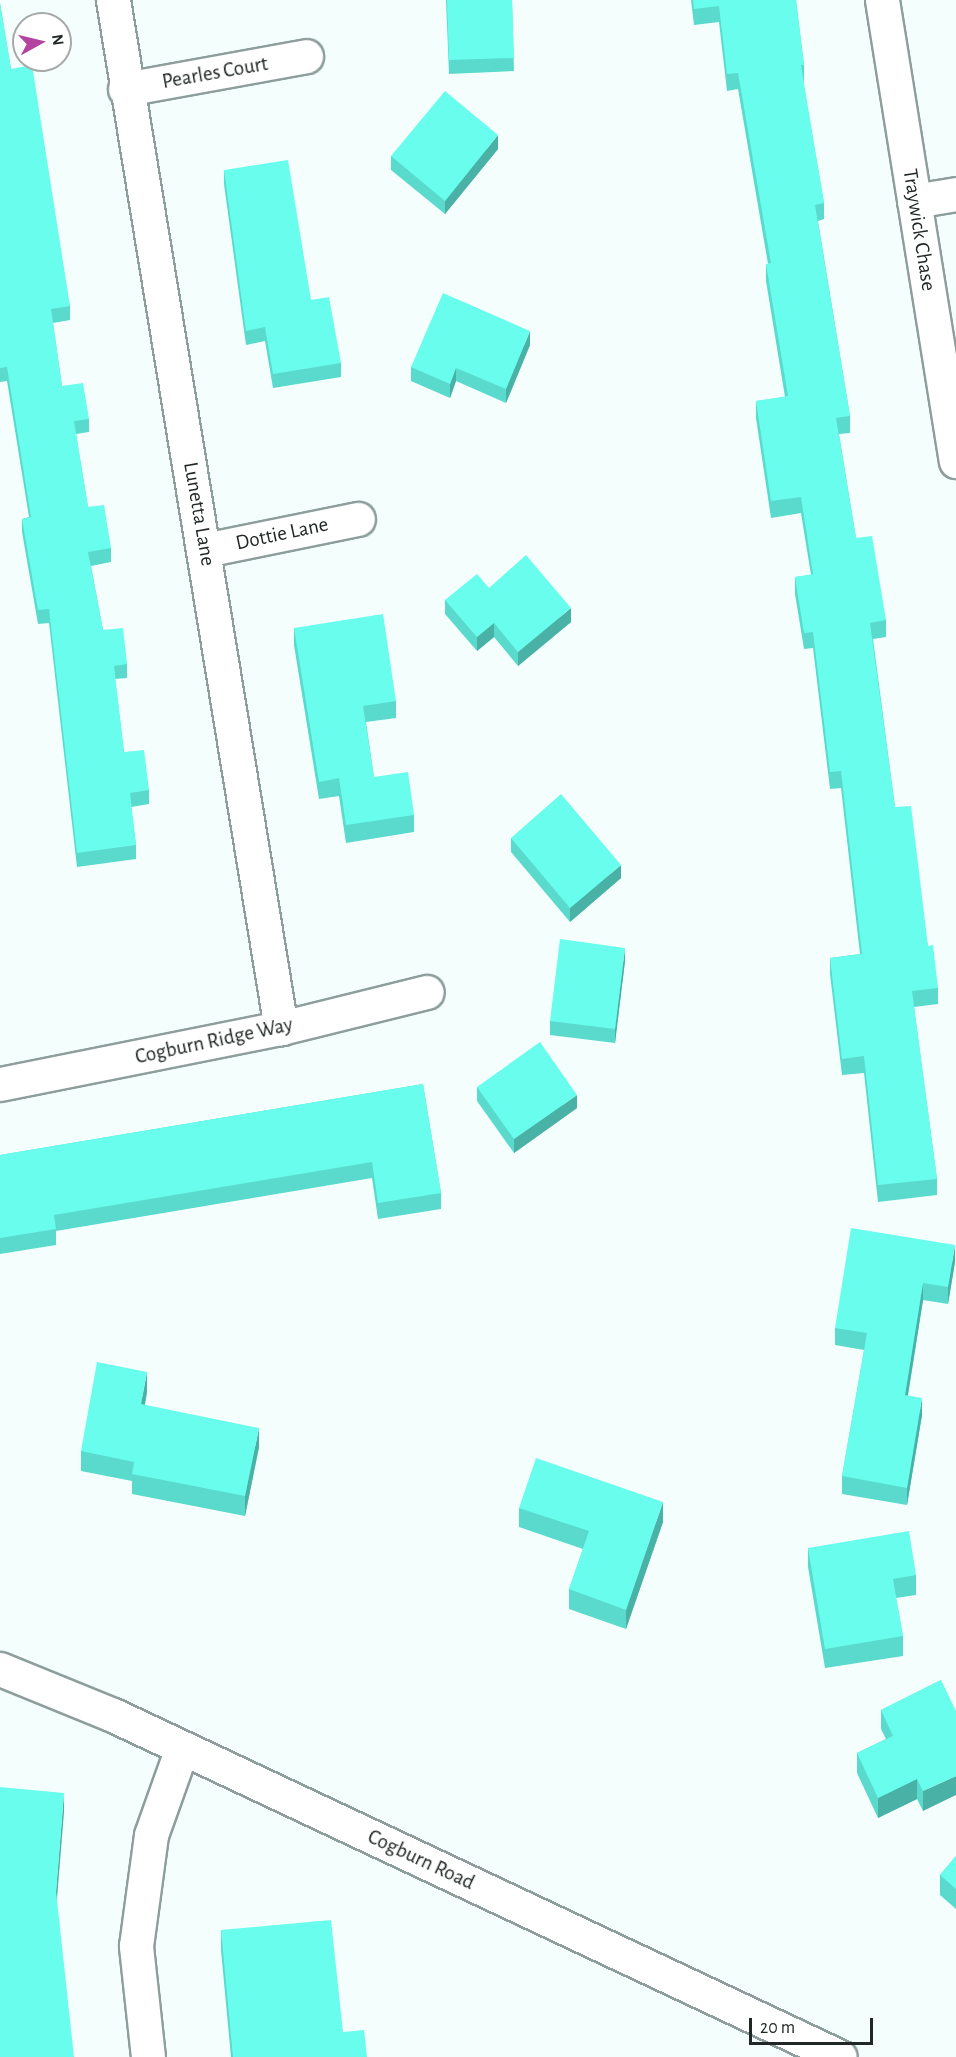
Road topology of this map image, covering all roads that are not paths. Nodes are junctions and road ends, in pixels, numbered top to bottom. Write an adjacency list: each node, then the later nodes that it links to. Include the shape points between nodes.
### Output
1 (112, 0): 4 (street, Lunetta Lane)
2 (882, 0): 6 (street, Traywick Chase)
3 (306, 56): 4 (street, Pearles Court)
4 (124, 89): 9 (street, Lunetta Lane)
5 (956, 194): 6 (street)
6 (914, 201): 7 (street, Traywick Chase)
7 (956, 461)
8 (358, 519): 9 (street, Dottie Lane)
9 (205, 550): 11 (street, Lunetta Lane)
10 (427, 992): 11 (street, Cogburn Ridge Way)
11 (281, 1028): 12 (street, Cogburn Ridge Way)
12 (0, 1084)
13 (0, 1669): 14 (street, Cogburn Road)
14 (182, 1748): 15 (street, via 151,1835 136,1946); 16 (street, Cogburn Road)
15 (147, 2057)
16 (840, 2057)

